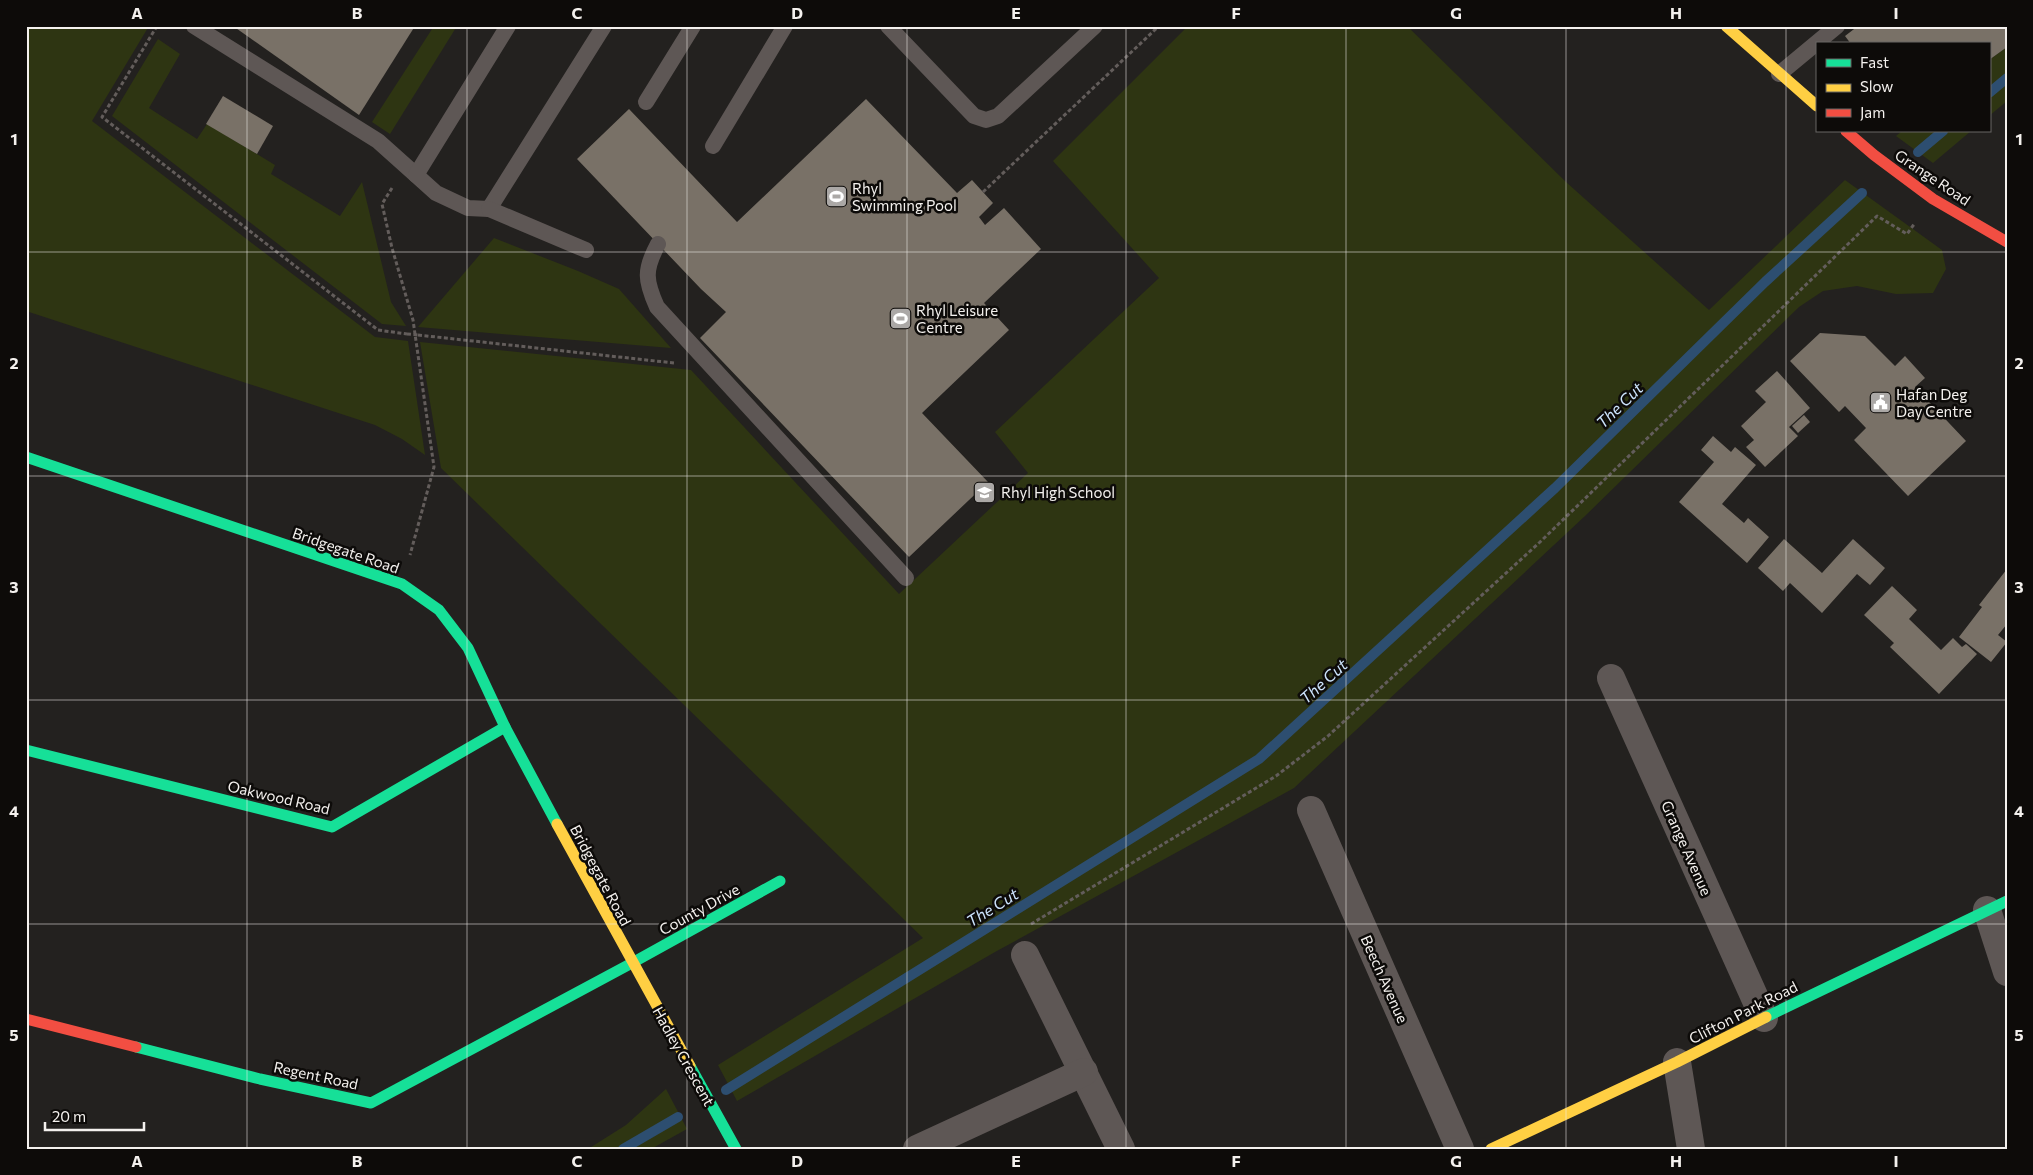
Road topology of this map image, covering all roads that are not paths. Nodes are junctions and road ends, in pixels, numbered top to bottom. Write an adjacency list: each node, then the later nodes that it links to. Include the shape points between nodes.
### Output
1 (194, 26): 17 (lane, via 378,141)
2 (508, 26): 17 (lane)
3 (604, 26): 18 (lane)
4 (694, 26): 13 (lane)
5 (785, 26): 16 (lane)
6 (888, 26): 7 (lane, via 974,116 986,120 998,116)
7 (1095, 26)
8 (1726, 26): 12 (street)
9 (1837, 26): 10 (lane)
10 (1818, 42)
11 (1816, 43): 12 (lane)
12 (1779, 74): 14 (street)
13 (646, 102)
14 (1816, 105)
15 (1847, 132): 19 (street, Grange Road, via 1933,199)
16 (713, 146)
17 (416, 174): 18 (lane, via 436,193 452,201 468,208)
18 (489, 209): 21 (lane)
19 (2007, 242)
20 (658, 244): 23 (lane, via 648,262 648,286 657,307)
21 (586, 250)
22 (26, 457): 25 (street, Bridgegate Road, via 402,584 439,610 468,648)
23 (906, 578)
24 (1611, 678): 33 (street, Grange Avenue)
25 (505, 727): 26 (street, Oakwood Road, via 332,827); 31 (street, Bridgegate Road)
26 (26, 750)
27 (1311, 810): 40 (street, Beech Avenue)
28 (780, 881): 31 (street, County Drive)
29 (1997, 906): 32 (street); 33 (street, Clifton Park Road)
30 (1025, 955): 36 (street)
31 (632, 963): 34 (street, Regent Road, via 371,1103 260,1079); 37 (street, Hadley Crescent)
32 (2007, 972)
33 (1764, 1018): 35 (street, Clifton Park Road)
34 (26, 1019)
35 (1677, 1062): 41 (street, Clifton Park Road); 42 (street)
36 (1084, 1072): 38 (street); 39 (street)
37 (736, 1149)
38 (917, 1149)
39 (1121, 1149)
40 (1460, 1149)
41 (1491, 1149)
42 (1691, 1149)

